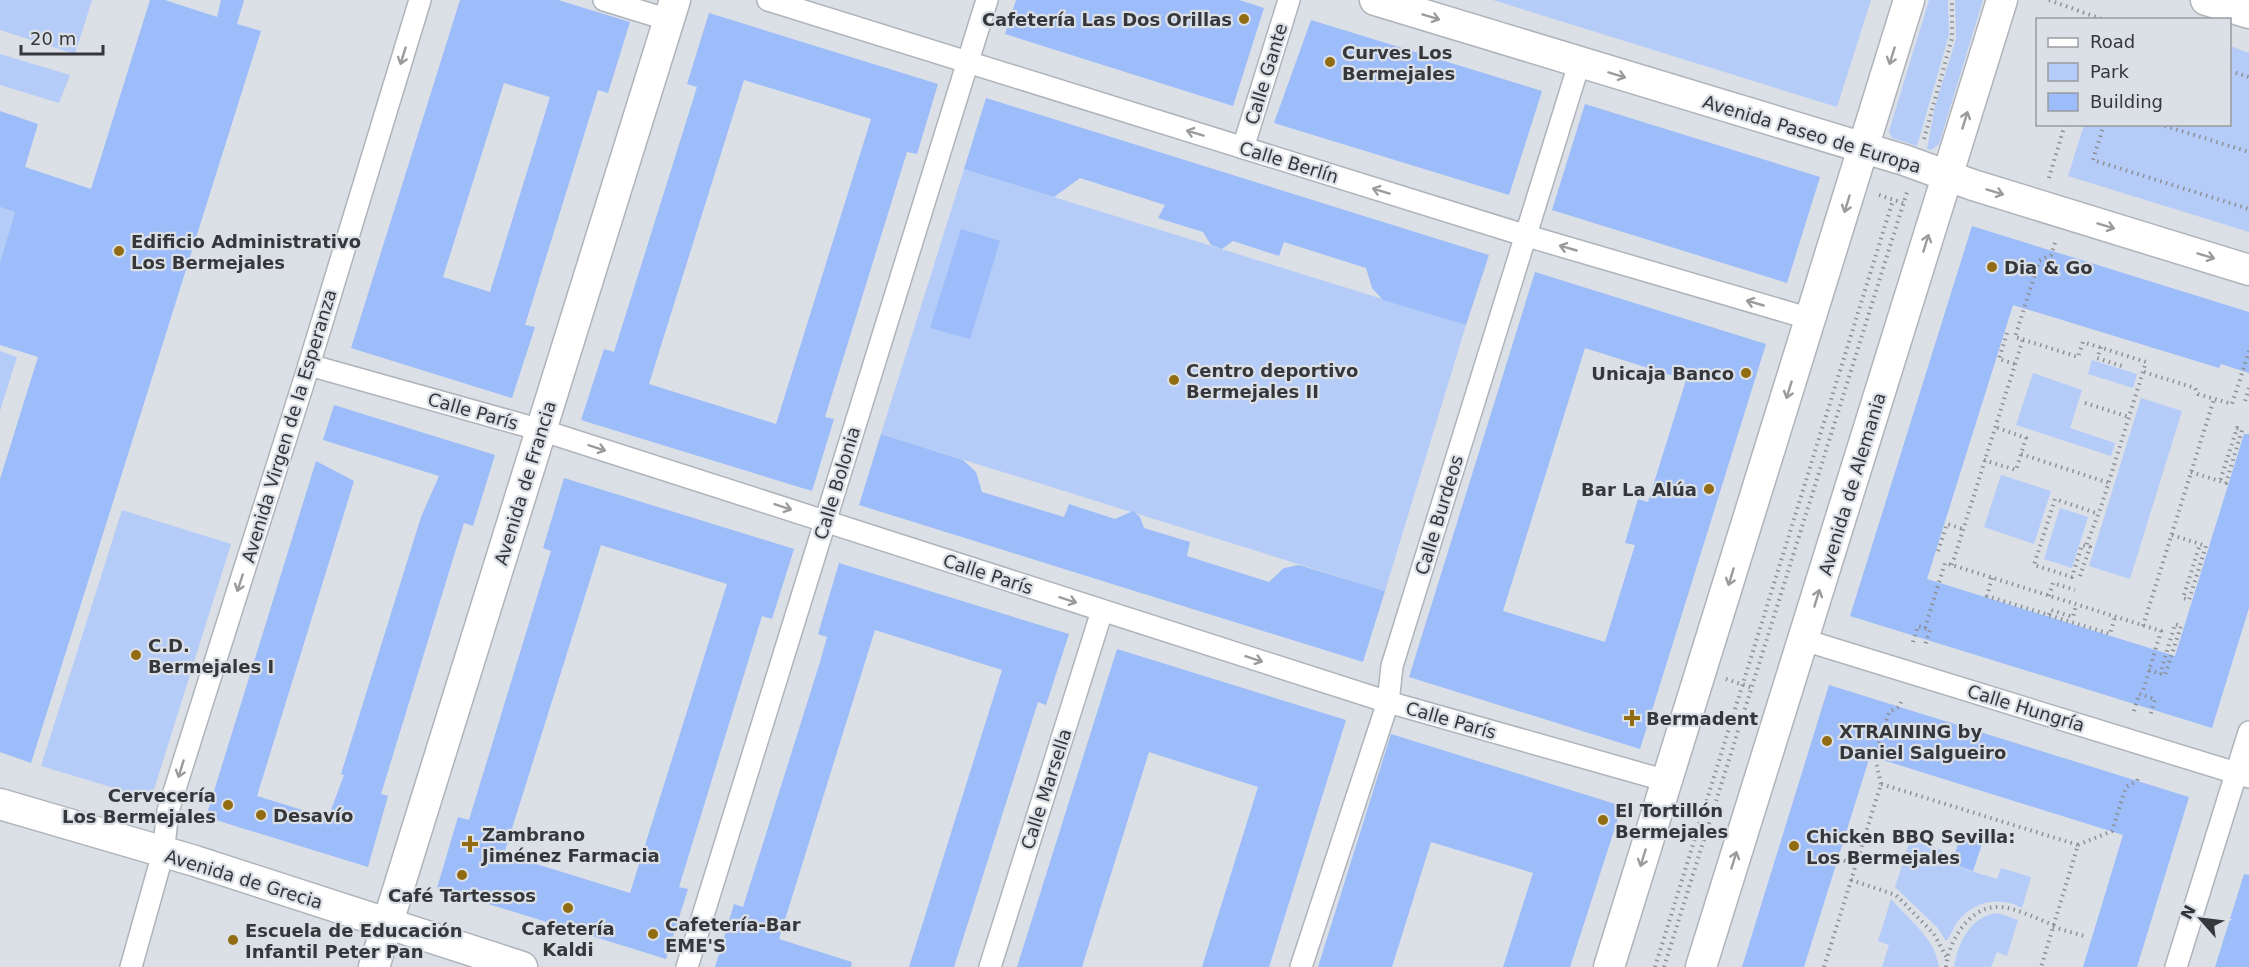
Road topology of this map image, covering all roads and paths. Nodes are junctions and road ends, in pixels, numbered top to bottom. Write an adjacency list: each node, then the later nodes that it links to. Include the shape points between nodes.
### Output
1 (420, 0): 43 (street, Avenida Virgen de la Esperanza, one-way to 43)
2 (604, 0): 12 (street)
3 (768, 0): 15 (street, Calle Berlín)
4 (987, 0): 15 (street, Calle Bolonia)
5 (1289, 0): 23 (street, Calle Gante)
6 (1375, 0): 16 (main road, Avenida Paseo de Europa, one-way to 16)
7 (1909, 0): 24 (main road, one-way to 24)
8 (1952, 0): 22 (path, via 1952,38)
9 (2002, 0): 26 (main road, Avenida de Alemania, one-way to 9)
10 (2049, 0): 14 (path)
11 (2206, 0): 13 (main road)
12 (672, 10): 52 (main road, Avenida de Francia)
13 (2249, 13)
14 (2098, 18)
15 (967, 62): 23 (street, Calle Berlín, one-way to 15); 59 (street, Calle Bolonia)
16 (1579, 64): 24 (main road, Avenida Paseo de Europa, one-way to 24); 34 (street, Calle Burdeos)
17 (2231, 72): 18 (path)
18 (2249, 77)
19 (2065, 126): 27 (path)
20 (2103, 126): 33 (path, via 2093,160)
21 (2165, 126): 25 (path)
22 (1922, 145)
23 (1243, 148): 34 (street, Calle Berlín, one-way to 23)
24 (1864, 148): 26 (main road, Avenida Paseo de Europa); 37 (main road, one-way to 37)
25 (2249, 152)
26 (1947, 176): 36 (main road, Avenida Paseo de Europa, one-way to 36); 76 (main road, Avenida de Alemania, one-way to 26)
27 (2049, 180)
28 (1910, 183): 31 (path)
29 (1870, 192): 30 (path)
30 (1893, 200): 31 (path); 82 (path)
31 (1903, 203): 32 (path); 83 (path)
32 (1911, 205)
33 (2249, 209)
34 (1524, 235): 37 (street, Calle Berlín, one-way to 34); 86 (street, Calle Burdeos, via 1392,666)
35 (2055, 243): 39 (path, via 2051,255 2039,261 2015,337)
36 (2249, 270)
37 (1811, 319): 95 (main road, one-way to 95)
38 (2007, 333): 42 (path, via 1999,359)
39 (2023, 339): 40 (path, via 2078,357 2083,342); 42 (path)
40 (2101, 347): 44 (path, via 2097,358); 45 (path, via 2146,362)
41 (2249, 351): 47 (path, via 2232,404)
42 (2015, 364): 51 (path)
43 (309, 365): 52 (street, Calle París); 99 (street, Avenida Virgen de la Esperanza, one-way to 99, via 168,811)
44 (2122, 366)
45 (2144, 372): 47 (path, via 2195,388 2198,394); 50 (path)
46 (2249, 388): 48 (path, via 2245,401)
47 (2214, 399): 55 (path)
48 (2249, 402)
49 (2085, 403): 50 (path)
50 (2129, 417): 57 (path)
51 (1995, 427): 53 (path, via 2026,438); 54 (path)
52 (541, 430): 59 (street, Calle París, one-way to 59); 103 (main road, Avenida de Francia)
53 (2021, 454): 54 (path, via 2016,470); 57 (path)
54 (1984, 460): 60 (path)
55 (2191, 472): 56 (path); 61 (path)
56 (2220, 482): 56 (path, via 2226,483 2242,430 2237,428)
57 (2109, 483): 58 (path)
58 (2099, 514): 63 (path); 63 (path, via 2055,499 2034,565 2072,577 2082,545)
59 (825, 520): 71 (street, Calle París, one-way to 71); 110 (street, Calle Bolonia)
60 (1963, 529): 64 (path, via 1947,524); 65 (path)
61 (2172, 535): 62 (path); 74 (path)
62 (2200, 544): 62 (path, via 2205,546 2189,600 2183,598)
63 (2086, 546): 66 (path, via 2090,547)
64 (1938, 552)
65 (1952, 565): 67 (path); 75 (path, via 1945,563)
66 (2080, 576)
67 (1992, 578): 69 (path); 72 (path, via 1987,596)
68 (2075, 590): 69 (path, via 2053,583)
69 (2049, 596): 70 (path)
70 (2076, 605): 72 (path, via 2073,617 2050,610); 73 (path)
71 (1102, 611): 86 (street, Calle París, one-way to 86); 111 (street, Calle Marsella)
72 (2049, 615): 73 (path, via 2110,634)
73 (2115, 617): 74 (path)
74 (2143, 626): 79 (path, via 2161,631)
75 (1925, 628): 77 (path, via 1918,626); 78 (path, via 1930,630)
76 (1804, 640): 93 (street, Calle Hungría); 116 (main road, Avenida de Alemania, one-way to 76)
77 (1913, 642)
78 (1925, 645)
79 (2149, 670): 80 (path); 85 (path)
80 (2160, 674): 80 (path, via 2166,674 2181,626 2175,624)
81 (1718, 677): 82 (path)
82 (1743, 685): 83 (path); 114 (path)
83 (1752, 688): 84 (path); 115 (path)
84 (1758, 690)
85 (2142, 694): 88 (path); 89 (path, via 2155,699)
86 (1388, 702): 95 (street, Calle París); 112 (street, Calle Burdeos)
87 (1901, 702): 92 (path, via 1889,712)
88 (2134, 711)
89 (2150, 716)
90 (2249, 732): 93 (street)
91 (1869, 758): 92 (path)
92 (1875, 760): 96 (path)
93 (2242, 775): 120 (street)
94 (2139, 776): 98 (path, via 2126,787 2112,831)
95 (1667, 781): 113 (main road, one-way to 113)
96 (1881, 784): 98 (path); 101 (path)
97 (0, 804): 99 (main road, Avenida de Grecia)
98 (2078, 845): 104 (path)
99 (163, 853): 103 (main road, Avenida de Grecia); 107 (street, Avenida Virgen de la Esperanza)
100 (1838, 859): 101 (path)
101 (1856, 864): 102 (path)
102 (1851, 880): 106 (path, via 1896,895 1934,934); 117 (path)
103 (387, 925): 108 (main road, Avenida de Francia); 109 (main road, Avenida de Grecia)
104 (2053, 926): 105 (path); 106 (path, via 2007,908 1989,908 1971,918 1958,934); 119 (path)
105 (2084, 936)
106 (1947, 959): 118 (path)
107 (131, 967)
108 (374, 967)
109 (522, 967)
110 (687, 967)
111 (990, 967)
112 (1301, 967)
113 (1609, 967)
114 (1656, 967)
115 (1664, 967)
116 (1701, 967)
117 (1824, 967)
118 (1946, 967)
119 (2040, 967)
120 (2176, 967)

